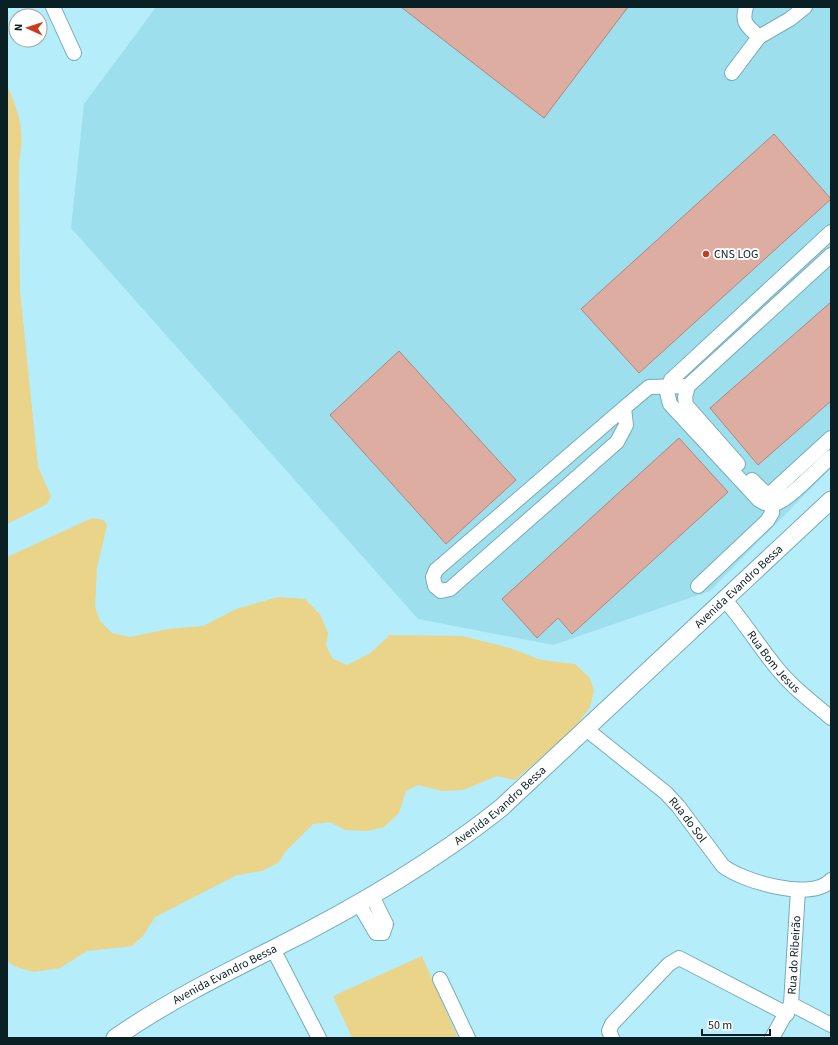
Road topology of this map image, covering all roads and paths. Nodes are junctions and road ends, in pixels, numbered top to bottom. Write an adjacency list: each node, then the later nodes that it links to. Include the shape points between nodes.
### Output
1 (53, 7): 5 (street)
2 (746, 7): 4 (street, via 744,22)
3 (805, 7): 4 (street)
4 (759, 38): 6 (street)
5 (74, 53)
6 (732, 73)
7 (831, 232): 9 (street, via 671,380)
8 (831, 255): 10 (street)
9 (668, 386): 10 (street); 11 (street, via 649,387); 14 (street, via 670,404 759,500)
10 (688, 386): 14 (street, via 686,405 760,490)
11 (624, 408): 11 (street, via 436,570 433,578 435,586 441,591 450,589 617,442 626,425)
12 (831, 438): 14 (street)
13 (831, 457): 14 (street, via 784,499)
14 (772, 498): 16 (street, via 772,514 768,521)
15 (831, 500): 17 (main road, Avenida Evandro Bessa)
16 (698, 586)
17 (724, 599): 18 (street, Rua Bom Jesus, via 776,668 793,686); 19 (main road, Avenida Evandro Bessa)
18 (827, 709)
19 (586, 729): 21 (street, Rua do Sol, via 666,793 728,870 761,882); 22 (main road, Avenida Evandro Bessa, via 477,828 365,900)
20 (830, 882): 21 (street)
21 (798, 890): 24 (street, Rua do Ribeirão)
22 (273, 949): 26 (main road, Avenida Evandro Bessa, via 180,997); 27 (street)
23 (440, 979): 28 (street)
24 (789, 1009): 25 (street); 29 (street, via 679,958 669,964 612,1024 609,1030); 30 (street, Rua do Ribeirão)
25 (831, 1025)
26 (115, 1038)
27 (319, 1038)
28 (468, 1038)
29 (612, 1038)
30 (772, 1038)

